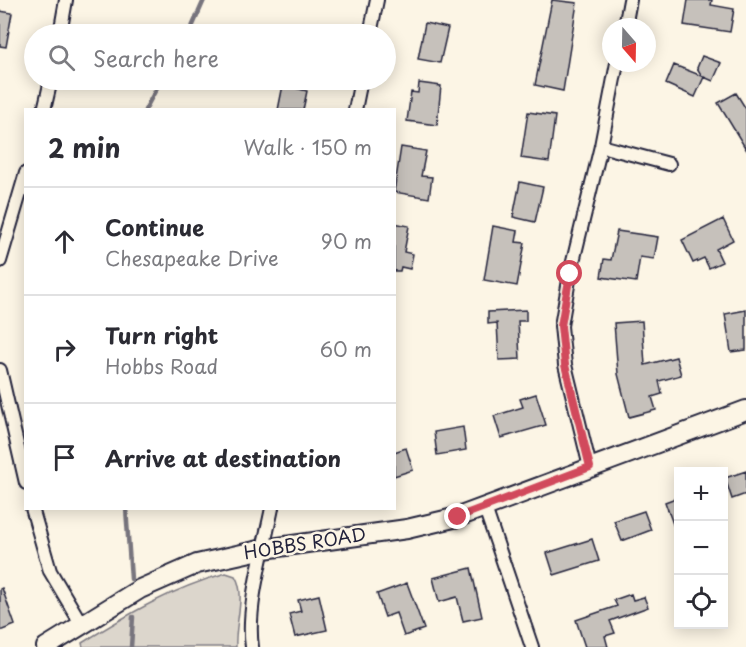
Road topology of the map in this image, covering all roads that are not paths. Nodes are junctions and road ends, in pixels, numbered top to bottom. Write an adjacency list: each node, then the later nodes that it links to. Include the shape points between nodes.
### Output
1 (66, 0): 5 (street)
2 (377, 0): 6 (street)
3 (630, 0): 4 (street)
4 (627, 18)
5 (62, 24)
6 (372, 24)
7 (616, 72): 12 (street)
8 (49, 90): 10 (street)
9 (359, 90): 11 (street)
10 (44, 108)
11 (355, 108)
12 (601, 146): 13 (street); 18 (street, via 561,326 565,365)
13 (669, 165)
14 (24, 180): 15 (street)
15 (0, 261)
16 (0, 370): 19 (street)
17 (746, 410): 18 (street, HOBBS ROAD)
18 (590, 467): 20 (street, HOBBS ROAD)
19 (24, 474)
20 (485, 508): 23 (street, HOBBS ROAD, via 407,529); 27 (street)
21 (33, 510): 24 (street, via 50,571)
22 (272, 510): 23 (street)
23 (264, 549): 24 (street, HOBBS ROAD, via 219,558 175,573 140,589); 26 (street)
24 (82, 626): 25 (street, HOBBS ROAD)
25 (46, 647)
26 (252, 647)
27 (532, 647)

